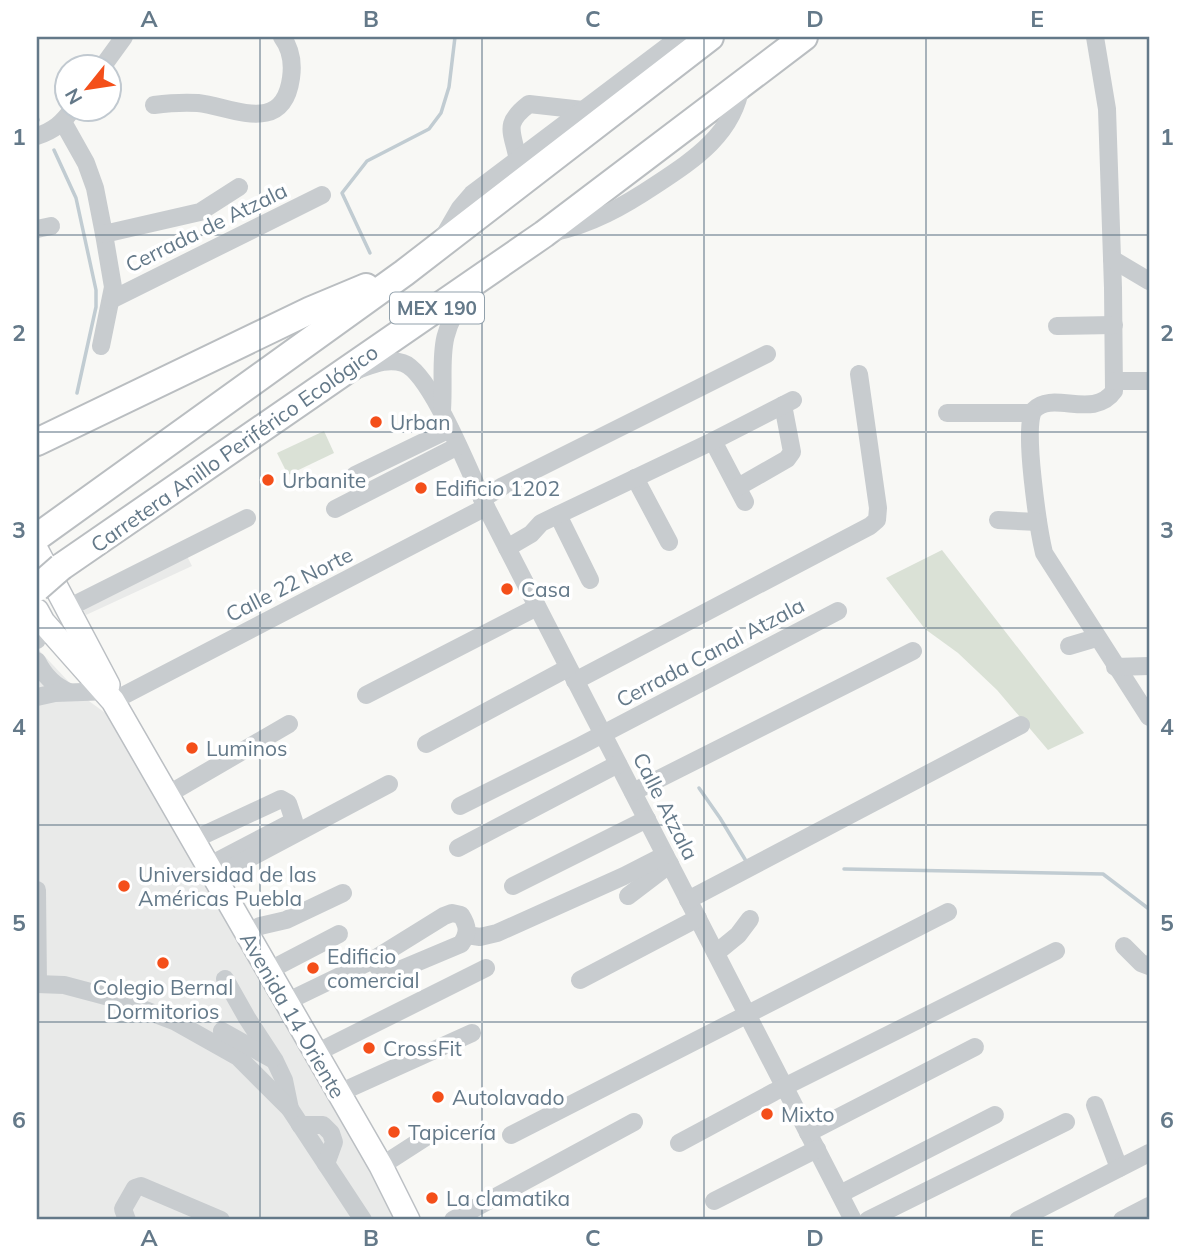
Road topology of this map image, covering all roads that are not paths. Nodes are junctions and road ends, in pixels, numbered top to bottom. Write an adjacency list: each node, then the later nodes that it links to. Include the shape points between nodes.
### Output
1 (124, 37): 7 (street)
2 (282, 37): 8 (street, via 289,46 289,94 269,111 256,116 201,103)
3 (680, 37): 9 (street)
4 (710, 37): 17 (highway, Carretera Anillo Periférico Ecológico / MEX 190)
5 (804, 37): 20 (highway, Carretera Anillo Periférico Ecológico / MEX 190)
6 (1095, 37): 18 (street, via 1107,109)
7 (113, 52)
8 (154, 105)
9 (583, 110): 13 (street); 13 (street, via 529,104 514,116 511,127)
10 (61, 122): 12 (street)
11 (71, 122): 16 (street, via 95,188)
12 (37, 136)
13 (518, 160): 17 (street, via 466,201)
14 (239, 187): 16 (street, Cerrada de Atzala, via 200,212)
15 (322, 195): 22 (street, Cerrada de Atzala)
16 (104, 234): 22 (street)
17 (439, 245): 19 (highway, Carretera Anillo Periférico Ecológico / MEX 190)
18 (1112, 259): 21 (street); 23 (street)
19 (404, 273): 36 (highway, via 311,310); 46 (highway, Carretera Anillo Periférico Ecológico / MEX 190)
20 (476, 281): 28 (highway, Carretera Anillo Periférico Ecológico / MEX 190); 31 (street, Calle Atzala, via 455,311 445,336)
21 (1149, 281)
22 (111, 300): 25 (street)
23 (1114, 324): 24 (street); 29 (street)
24 (1057, 326)
25 (101, 346)
26 (767, 355): 40 (street, Calle 22 Norte, via 503,486)
27 (859, 374): 62 (street, via 877,520)
28 (334, 379): 31 (street, Calle Atzala, via 384,361 403,363 415,370); 50 (highway, Carretera Anillo Periférico Ecológico / MEX 190, bridge)
29 (1115, 381): 30 (street); 32 (street, via 1114,391 1102,402 1045,403)
30 (1149, 381)
31 (442, 411): 34 (street, Calle Atzala)
32 (1031, 413): 33 (street); 45 (street)
33 (947, 414)
34 (450, 429): 37 (street, Calle Atzala); 38 (street)
35 (713, 441): 35 (street, via 788,403 792,452 741,494); 39 (street)
36 (37, 442)
37 (458, 446): 40 (street, Calle Atzala); 41 (street)
38 (355, 475)
39 (635, 478): 42 (street); 47 (street)
40 (484, 503): 48 (street, Calle Atzala); 64 (street, Calle 22 Norte)
41 (335, 509)
42 (558, 515): 48 (street, via 531,534); 49 (street)
43 (247, 518): 52 (street)
44 (998, 520): 45 (street)
45 (1038, 522): 55 (street, via 1044,553)
46 (39, 540): 52 (main road, Avenida 14 Oriente)
47 (669, 542)
48 (504, 543): 51 (street, Calle Atzala)
49 (590, 580)
50 (37, 588)
51 (537, 607): 62 (street, Calle Atzala); 65 (street)
52 (68, 608): 64 (main road, Avenida 14 Oriente)
53 (838, 611): 70 (street, Cerrada Canal Atzala)
54 (39, 624): 64 (main road, Avenida 14 Oriente)
55 (1096, 638): 56 (street); 60 (street)
56 (1069, 646)
57 (913, 651): 74 (street)
58 (37, 661): 63 (street, via 48,677)
59 (1149, 666): 60 (street)
60 (1115, 667): 67 (street)
61 (37, 674): 66 (street)
62 (572, 674): 70 (street, Calle Atzala); 71 (street)
63 (69, 692): 64 (street); 66 (street)
64 (109, 695): 75 (main road, Avenida 14 Oriente)
65 (366, 695)
66 (41, 696)
67 (1149, 717)
68 (289, 724): 75 (street)
69 (1021, 725): 86 (street)
70 (603, 734): 72 (street, Calle Atzala); 76 (street, Cerrada Canal Atzala)
71 (426, 744)
72 (618, 764): 74 (street, Calle Atzala); 79 (street)
73 (389, 784): 81 (street)
74 (632, 792): 77 (street, Calle Atzala)
75 (167, 795): 78 (main road, Avenida 14 Oriente)
76 (460, 806)
77 (647, 820): 80 (street, Calle Atzala); 82 (street)
78 (193, 840): 81 (main road, Avenida 14 Oriente); 81 (street, via 281,799 288,803 295,821)
79 (458, 848)
80 (667, 859): 85 (street); 86 (street, Calle Atzala); 92 (street, via 497,933)
81 (211, 872): 91 (main road, Avenida 14 Oriente)
82 (513, 886)
83 (37, 890): 100 (street)
84 (343, 893): 91 (street)
85 (628, 897)
86 (688, 900): 88 (street, Calle Atzala)
87 (948, 912): 104 (street)
88 (698, 918): 95 (street, Calle Atzala); 102 (street)
89 (750, 919): 95 (street)
90 (339, 934): 99 (street)
91 (247, 935): 99 (main road, Avenida 14 Oriente)
92 (467, 935): 96 (street, via 461,944 392,973 382,971); 96 (street, via 461,915 452,913)
93 (1124, 946): 97 (street)
94 (1056, 951): 111 (street)
95 (716, 953): 104 (street, Calle Atzala)
96 (373, 960): 103 (street)
97 (1149, 966)
98 (486, 968): 109 (street)
99 (268, 971): 103 (main road, Avenida 14 Oriente)
100 (37, 976): 107 (street)
101 (225, 979): 105 (street)
102 (580, 980)
103 (286, 1002): 109 (main road, Avenida 14 Oriente)
104 (747, 1013): 111 (street, Calle Atzala); 119 (street)
105 (247, 1018): 107 (street, via 233,1018); 110 (street)
106 (472, 1034): 112 (street)
107 (218, 1037): 110 (street); 114 (street)
108 (975, 1047): 118 (street)
109 (316, 1053): 112 (main road, Avenida 14 Oriente)
110 (275, 1060): 114 (street)
111 (785, 1087): 118 (street, Calle Atzala); 121 (street)
112 (339, 1093): 124 (main road, Avenida 14 Oriente)
113 (1095, 1105): 125 (street)
114 (290, 1109): 131 (street)
115 (995, 1115): 126 (street)
116 (634, 1122): 133 (street)
117 (1066, 1122): 135 (street)
118 (808, 1133): 122 (street, Calle Atzala)
119 (511, 1135)
120 (426, 1137): 124 (street)
121 (679, 1143)
122 (817, 1149): 126 (street, Calle Atzala); 127 (street)
123 (1149, 1153): 125 (street)
124 (381, 1166): 132 (main road, Avenida 14 Oriente)
125 (1119, 1168): 136 (street)
126 (840, 1194): 134 (street, Calle Atzala)
127 (714, 1201)
128 (1149, 1206): 137 (street)
129 (127, 1220): 130 (street, via 123,1209 141,1186)
130 (221, 1220)
131 (362, 1220)
132 (408, 1220)
133 (453, 1220)
134 (853, 1220)
135 (868, 1220)
136 (1018, 1220)
137 (1122, 1220)

